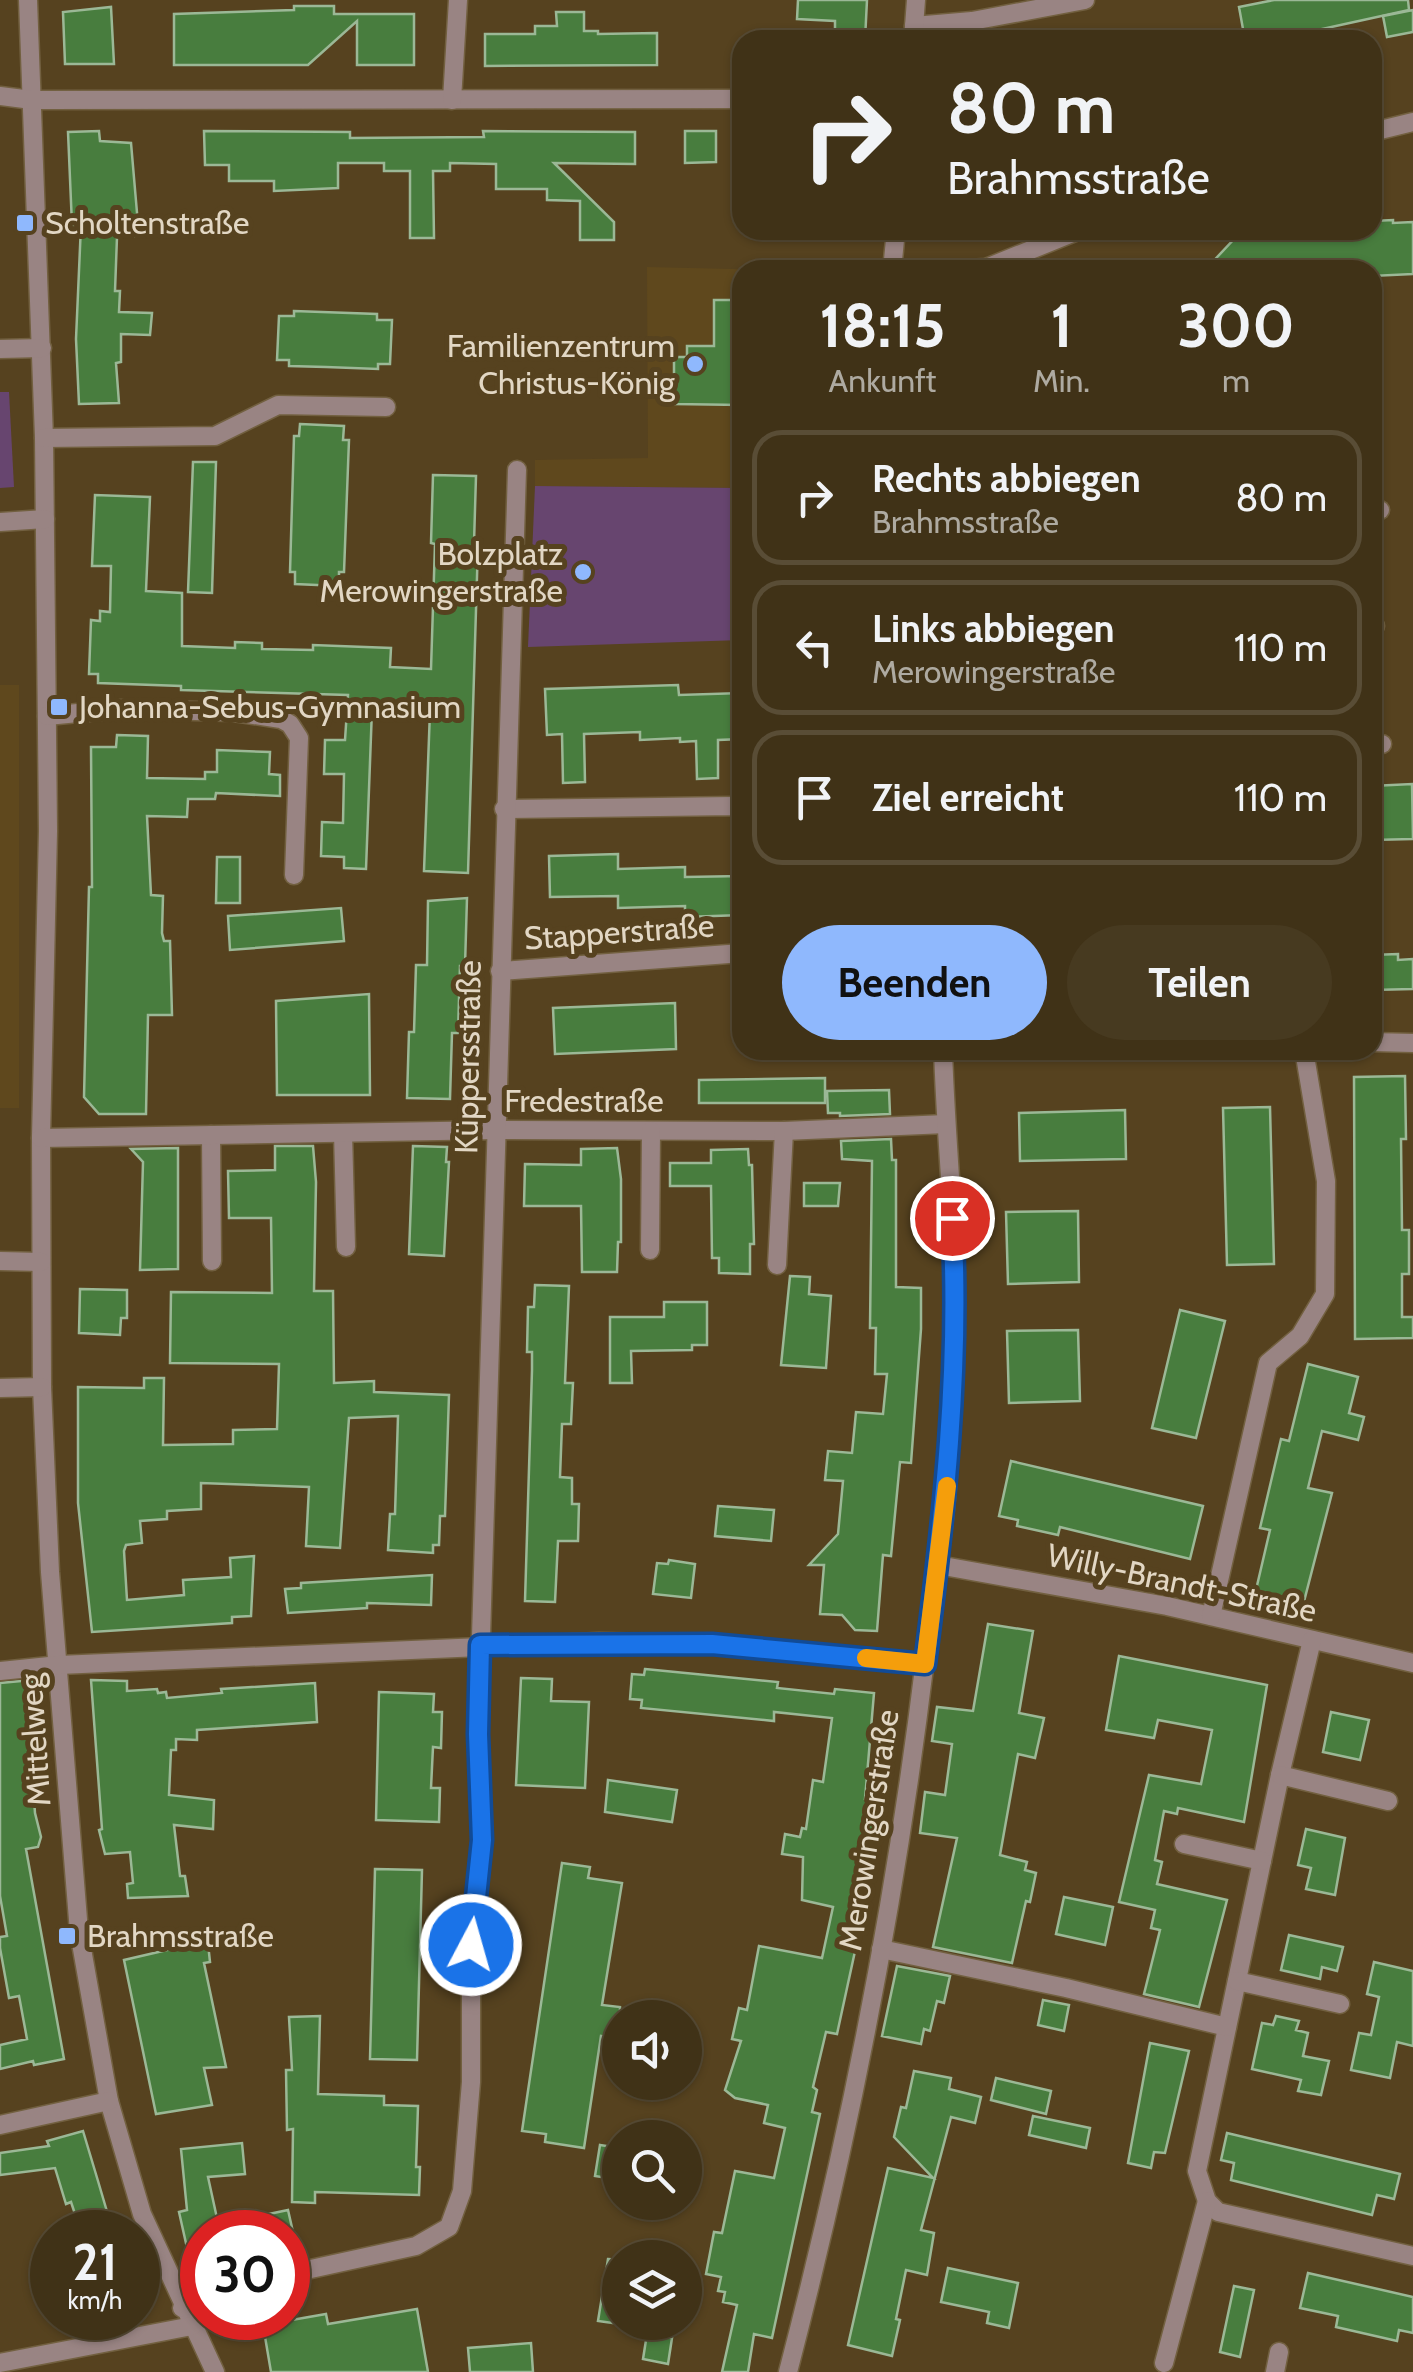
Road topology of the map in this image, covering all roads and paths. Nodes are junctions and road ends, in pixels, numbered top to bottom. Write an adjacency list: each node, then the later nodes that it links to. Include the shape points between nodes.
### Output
1 (28, 0): 9 (street, Mittelweg)
2 (458, 0): 10 (street)
3 (916, 0): 5 (street)
4 (1085, 0): 6 (street)
5 (913, 30)
6 (928, 30)
7 (0, 96): 9 (street)
8 (732, 99): 10 (street)
9 (32, 100): 10 (street); 15 (street, Mittelweg)
10 (452, 100)
11 (1413, 122): 12 (street)
12 (1382, 130)
13 (1055, 240): 14 (street)
14 (1006, 260)
15 (42, 348): 16 (street); 18 (street, Mittelweg)
16 (0, 350)
17 (386, 407): 18 (street, via 278,405 215,436)
18 (44, 438): 20 (street, Mittelweg)
19 (516, 470): 24 (street, Küppersstraße)
20 (44, 519): 21 (street); 22 (street, Mittelweg)
21 (0, 522)
22 (47, 716): 25 (street, via 120,709 234,712 290,724 299,738); 38 (street, Mittelweg)
23 (732, 806): 24 (street)
24 (504, 809): 27 (street, Küppersstraße)
25 (294, 876)
26 (732, 955): 27 (street, Stapperstraße)
27 (500, 971): 33 (street, Küppersstraße)
28 (1382, 1042): 29 (street)
29 (1413, 1043)
30 (943, 1060): 32 (street, Merowingerstraße)
31 (1306, 1060): 48 (street, via 1326,1181 1325,1294 1300,1336 1268,1362)
32 (946, 1124): 35 (street, Fredestraße); 47 (street, Merowingerstraße, via 953,1370)
33 (496, 1130): 34 (street, Fredestraße); 36 (street, Fredestraße); 50 (street, Küppersstraße)
34 (651, 1130): 35 (street, Fredestraße); 40 (street)
35 (784, 1131): 44 (street)
36 (342, 1133): 37 (street, Fredestraße); 39 (street)
37 (210, 1135): 38 (street, Fredestraße); 42 (street)
38 (41, 1138): 43 (street, Mittelweg)
39 (346, 1247)
40 (650, 1250)
41 (0, 1261): 43 (street)
42 (212, 1261)
43 (42, 1262): 45 (street, Mittelweg)
44 (778, 1265)
45 (42, 1387): 46 (street); 53 (street, Mittelweg)
46 (0, 1388)
47 (938, 1565): 48 (street, Willy-Brandt-Straße); 52 (street, Merowingerstraße)
48 (1211, 1616): 49 (street, Willy-Brandt-Straße)
49 (1312, 1640): 51 (street, Willy-Brandt-Straße); 55 (street)
50 (480, 1645): 52 (street, via 712,1644); 53 (street); 67 (street, Küppersstraße, via 482,1840 471,1945 472,2082 462,2191 449,2226 416,2246)
51 (1413, 1663)
52 (925, 1664): 59 (street, Merowingerstraße)
53 (59, 1665): 54 (street); 63 (street, Mittelweg, via 80,1932)
54 (0, 1671)
55 (1280, 1775): 56 (street); 58 (street)
56 (1388, 1801)
57 (1184, 1844): 58 (street)
58 (1262, 1861): 60 (street)
59 (881, 1949): 62 (street); 75 (street, Merowingerstraße)
60 (1237, 1981): 61 (street); 62 (street)
61 (1340, 2004)
62 (1227, 2028): 65 (street, via 1197,2171)
63 (108, 2101): 64 (street); 68 (street, Mittelweg, via 142,2214)
64 (0, 2126)
65 (1207, 2201): 66 (street, via 1218,2212); 73 (street)
66 (1413, 2256)
67 (310, 2269)
68 (180, 2303)
69 (180, 2328): 72 (street)
70 (199, 2340): 74 (street, Mittelweg)
71 (1279, 2352): 76 (street)
72 (0, 2364)
73 (1164, 2364)
74 (215, 2372)
75 (788, 2372)
76 (1275, 2372)

